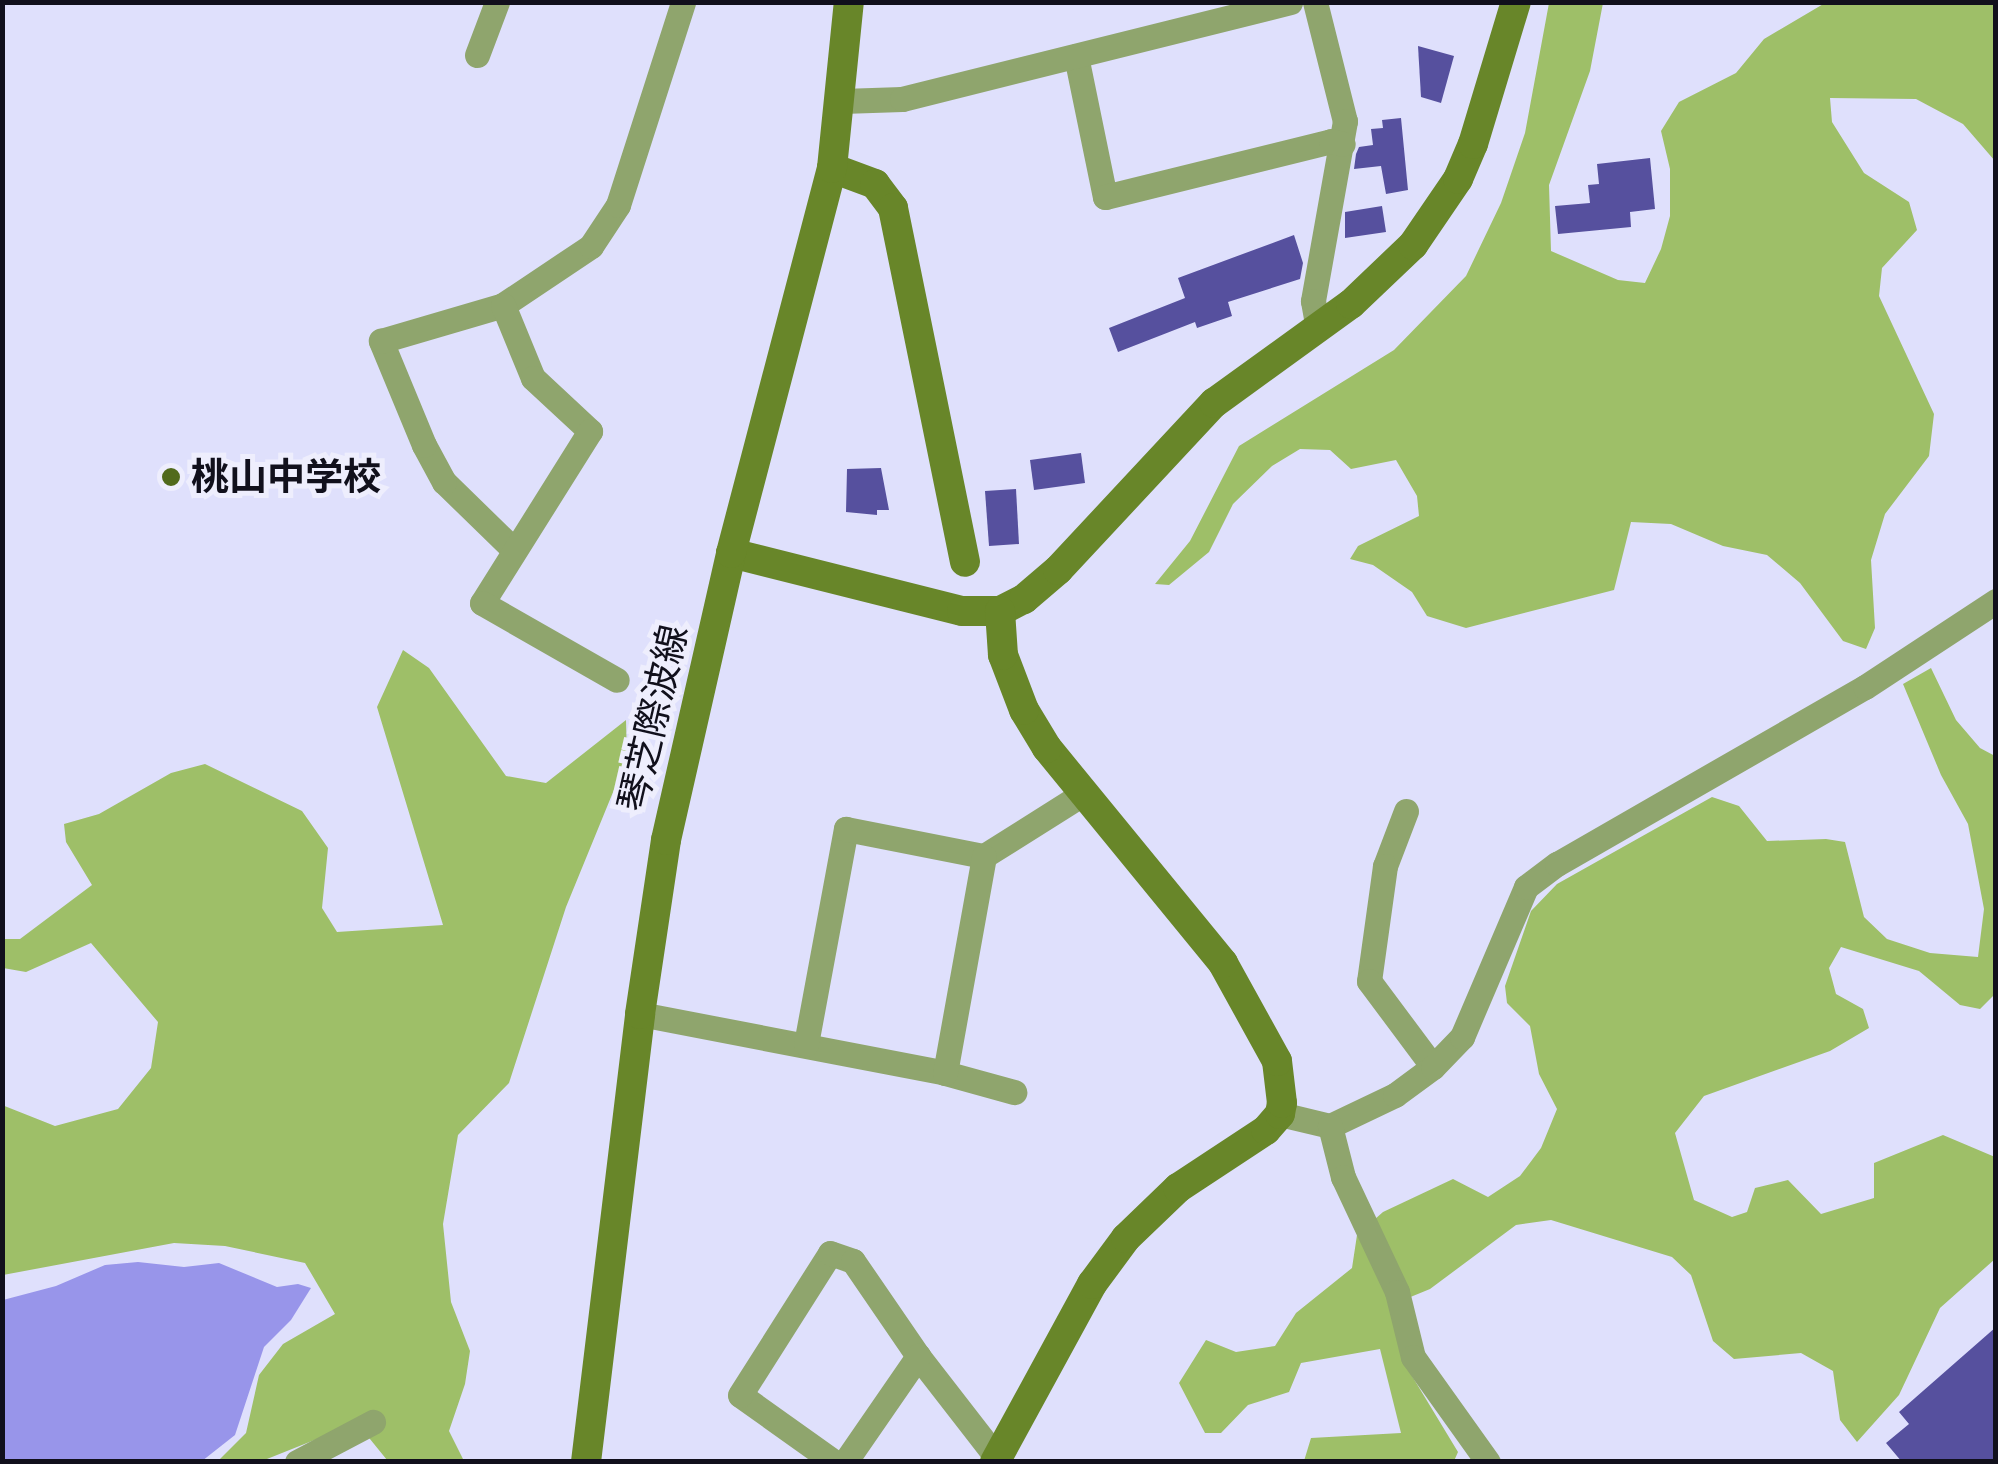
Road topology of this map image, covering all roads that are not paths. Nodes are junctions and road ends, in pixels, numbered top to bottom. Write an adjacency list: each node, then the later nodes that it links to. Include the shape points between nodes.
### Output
1 (497, 2): 7 (street)
2 (683, 2): 12 (street, via 618,205 590,246)
3 (848, 2): 9 (street, 琴芝際波線)
4 (1290, 2): 8 (street)
5 (1314, 2): 10 (street, via 1345,121)
6 (1516, 2): 13 (street, via 1458,178 1412,245)
7 (477, 55)
8 (1076, 56): 9 (street, via 902,98); 10 (street, via 1106,197 1331,141)
9 (842, 100): 11 (street, 琴芝際波線)
10 (1343, 144): 13 (street, via 1314,301)
11 (832, 168): 15 (street, 琴芝際波線); 16 (street, via 875,184 893,208)
12 (503, 306): 14 (street, via 533,378 590,431); 14 (street, via 380,341 444,482)
13 (1318, 328): 18 (street, via 1214,403 1058,570)
14 (513, 549): 19 (street, via 482,604)
15 (731, 553): 18 (street, via 962,611); 23 (street, 琴芝際波線, via 666,840)
16 (965, 562)
17 (1996, 601): 25 (street, via 1865,687 1526,887 1462,1037)
18 (1000, 611): 20 (street, via 1004,655 1024,710)
19 (617, 680)
20 (1084, 792): 22 (street); 28 (street, via 1223,963 1278,1061)
21 (1406, 811): 25 (street, via 1385,866 1369,981)
22 (984, 856): 24 (street, via 846,828); 26 (street)
23 (640, 1014): 24 (street); 34 (street, 琴芝際波線)
24 (806, 1044): 26 (street)
25 (1433, 1067): 29 (street, via 1395,1095)
26 (945, 1073): 27 (street)
27 (1014, 1092)
28 (1280, 1114): 29 (street); 32 (street, via 1178,1188 1126,1238 1092,1284)
29 (1330, 1126): 37 (street, via 1343,1177 1397,1292 1412,1357)
30 (918, 1356): 32 (street); 35 (street, via 853,1262 830,1253 740,1394); 36 (street)
31 (373, 1422): 33 (street)
32 (996, 1460)
33 (296, 1462)
34 (586, 1462)
35 (834, 1462)
36 (846, 1462)
37 (1488, 1462)

